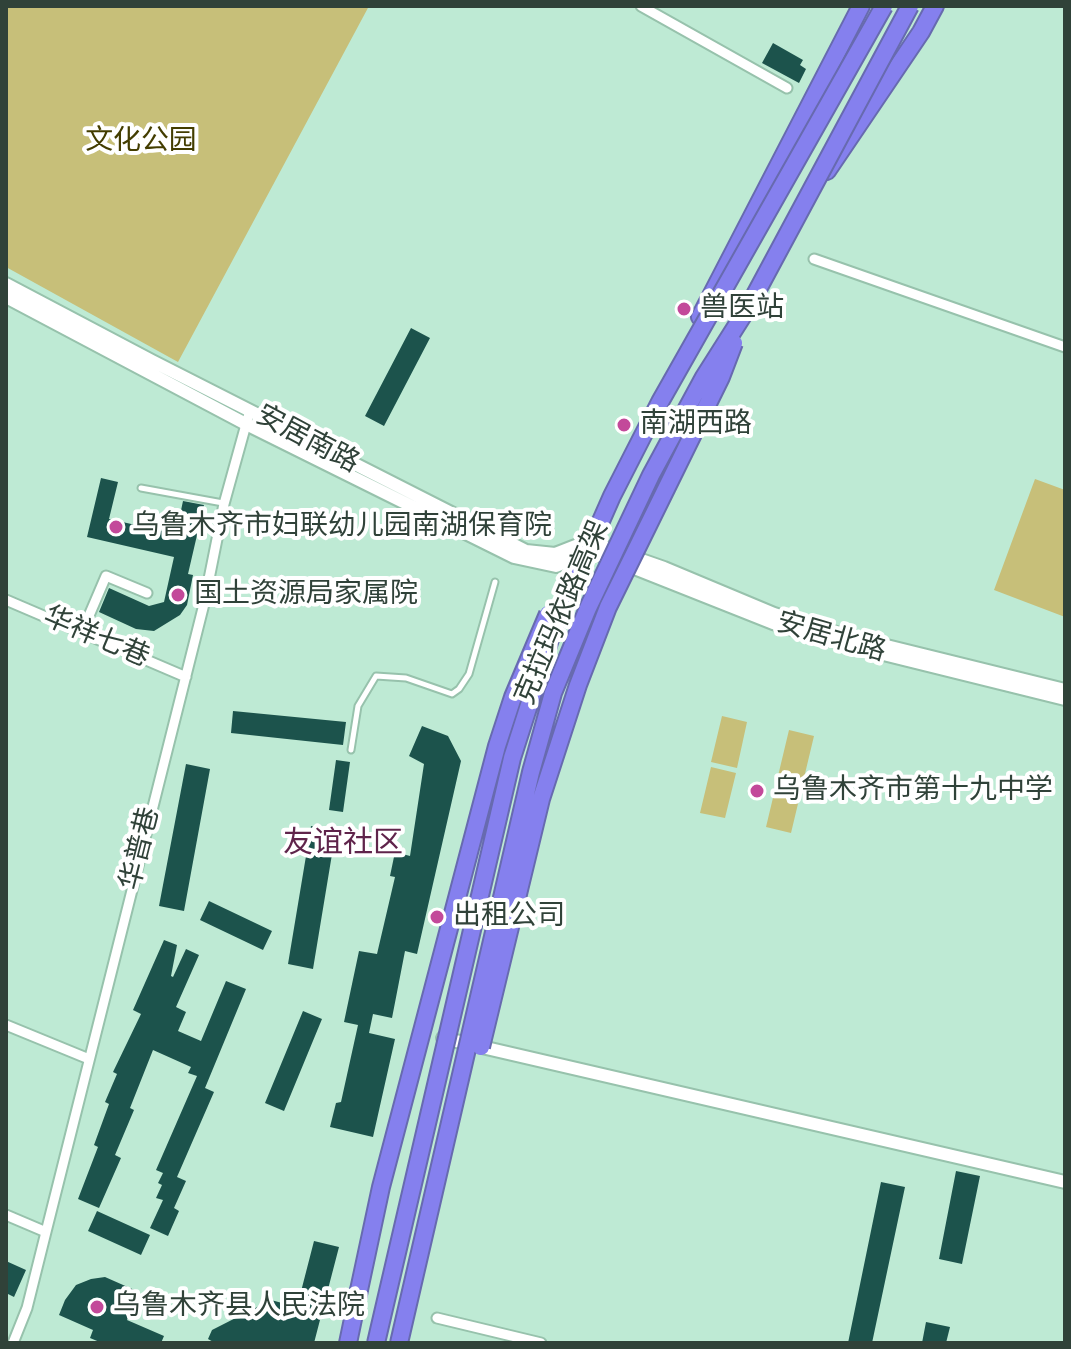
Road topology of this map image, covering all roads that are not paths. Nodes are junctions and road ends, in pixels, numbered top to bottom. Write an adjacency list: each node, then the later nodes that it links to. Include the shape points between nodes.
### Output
1 (641, 6): 6 (street)
2 (861, 6): 13 (highway, bridge)
3 (884, 6): 13 (highway, 克拉玛依路高架, bridge)
4 (910, 6): 7 (highway, 克拉玛依路高架, bridge)
5 (935, 6): 7 (highway, bridge)
6 (787, 88)
7 (803, 204): 11 (highway, 克拉玛依路高架, bridge)
8 (814, 259): 12 (street)
9 (6, 284): 14 (street, 安居南路)
10 (6, 297): 15 (street, 安居南路)
11 (749, 306): 30 (highway, bridge, via 721,377 608,607 578,685 541,799); 39 (highway, 克拉玛依路高架, bridge, via 651,475 553,693)
12 (1065, 347)
13 (660, 402): 17 (highway, 克拉玛依路高架, bridge)
14 (250, 410): 15 (street, 华普巷); 19 (street, 安居南路, via 526,551 555,554 591,545)
15 (244, 423): 18 (street, 华普巷); 19 (street, 安居南路, via 514,557 556,566 588,553)
16 (141, 488): 18 (lane)
17 (612, 496): 37 (highway, bridge, via 552,605 497,746 381,1187); 38 (highway, 克拉玛依路高架, bridge, via 553,630 512,758)
18 (224, 504): 24 (street, 华普巷)
19 (610, 554): 25 (street, 安居北路, via 664,568 774,614 846,636); 26 (street, 安居北路, via 773,623)
20 (495, 582): 27 (lane, via 469,674 459,689 452,694 406,678 376,676 358,706)
21 (147, 593): 23 (street, via 106,576)
22 (6, 600): 23 (street, 华祥七巷)
23 (82, 632): 24 (street, 华祥七巷)
24 (186, 677): 31 (street, 华普巷)
25 (1065, 690)
26 (1065, 699)
27 (351, 750)
28 (6, 1025): 31 (street)
29 (443, 1038): 30 (street)
30 (481, 1047): 32 (street)
31 (89, 1059): 34 (street, 华普巷)
32 (1065, 1182)
33 (6, 1215): 34 (street)
34 (46, 1232): 36 (street, 华普巷)
35 (437, 1318): 40 (street)
36 (13, 1343)
37 (348, 1343)
38 (376, 1343)
39 (399, 1343)
40 (541, 1343)

